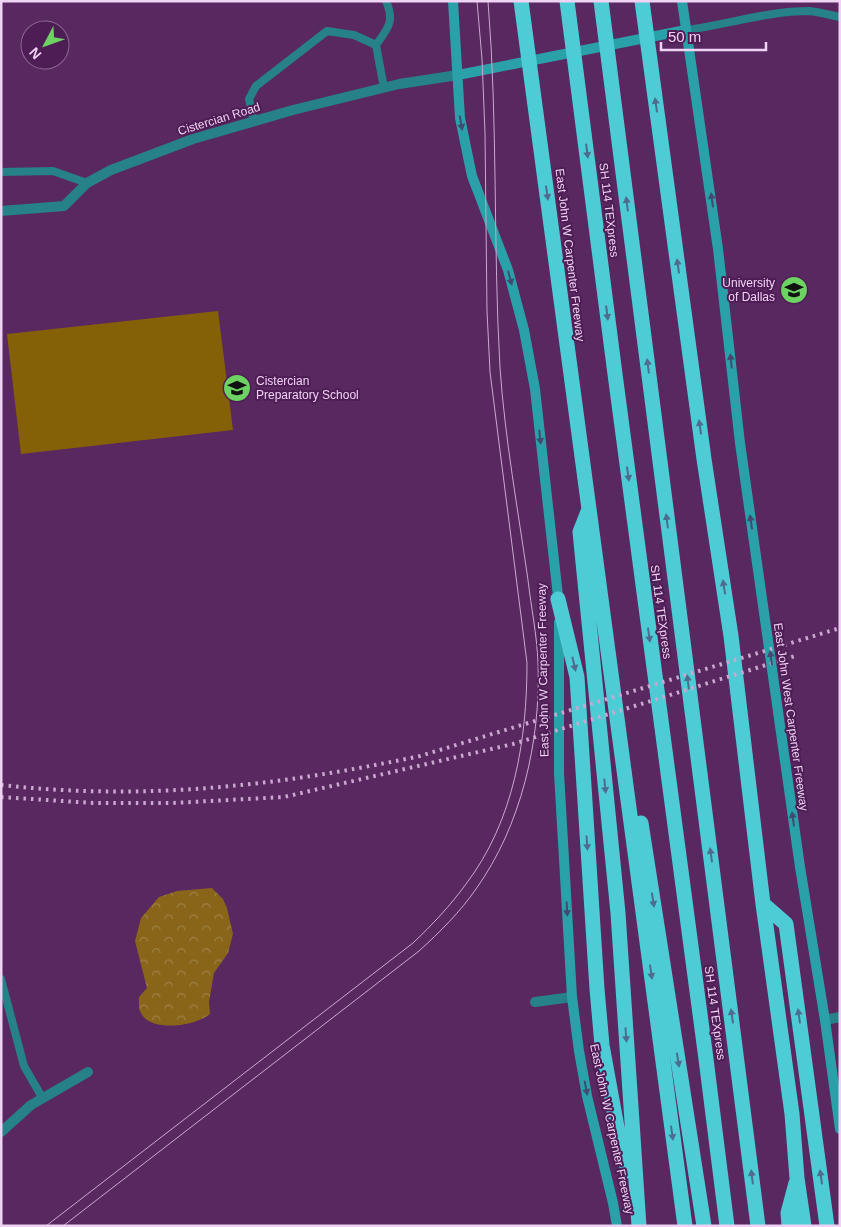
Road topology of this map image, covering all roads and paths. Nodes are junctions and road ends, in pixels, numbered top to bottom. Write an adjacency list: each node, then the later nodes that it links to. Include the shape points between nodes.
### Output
1 (386, 1): 10 (lane, via 391,13 388,27)
2 (453, 1): 11 (main road, East John W Carpenter Freeway)
3 (521, 1): 17 (highway, East John W Carpenter Freeway, one-way to 17)
4 (568, 1): 35 (highway, SH 114 TEXpress, one-way to 35)
5 (601, 1): 36 (highway, SH 114 TEXpress, one-way to 5)
6 (642, 1): 20 (highway, one-way to 6, via 732,636 704,459)
7 (682, 1): 9 (main road)
8 (840, 17): 9 (lane, via 811,11 773,13)
9 (686, 30): 11 (main road); 25 (main road, East John West Carpenter Freeway, one-way to 9, via 740,443 718,249)
10 (376, 45): 12 (lane); 13 (lane, via 354,35 327,31 256,86 249,99)
11 (458, 75): 12 (street, Cistercian Road); 18 (main road, East John W Carpenter Freeway, one-way to 18, via 460,118 472,176 508,270 524,330 535,389)
12 (384, 88): 13 (street, Cistercian Road)
13 (254, 121): 15 (street, Cistercian Road, via 193,139 111,170)
14 (1, 172): 15 (lane, via 52,172)
15 (87, 183): 16 (street, Cistercian Road, via 64,206)
16 (1, 211)
17 (590, 508): 19 (highway, East John W Carpenter Freeway); 32 (highway, one-way to 32, via 580,532 618,913)
18 (558, 599): 22 (main road, East John W Carpenter Freeway, one-way to 22, via 559,773); 32 (highway, one-way to 32, via 577,677 596,989 606,1072)
19 (612, 680): 33 (highway, East John W Carpenter Freeway, one-way to 33); 34 (highway, one-way to 34, via 625,716)
20 (763, 904): 30 (highway, via 792,1114); 39 (highway, one-way to 20, via 786,924)
21 (1, 979): 27 (lane, via 24,1066)
22 (572, 997): 23 (street); 31 (main road, East John W Carpenter Freeway, one-way to 31, via 587,1096)
23 (534, 1002)
24 (840, 1017): 25 (street)
25 (825, 1020): 28 (main road)
26 (88, 1072): 27 (street)
27 (43, 1099): 29 (street, via 31,1105)
28 (840, 1129)
29 (1, 1132)
30 (797, 1178): 37 (highway, via 788,1213); 38 (highway)
31 (617, 1226)
32 (640, 1226)
33 (685, 1226)
34 (704, 1226)
35 (726, 1226)
36 (758, 1226)
37 (789, 1226)
38 (804, 1226)
39 (827, 1226)

